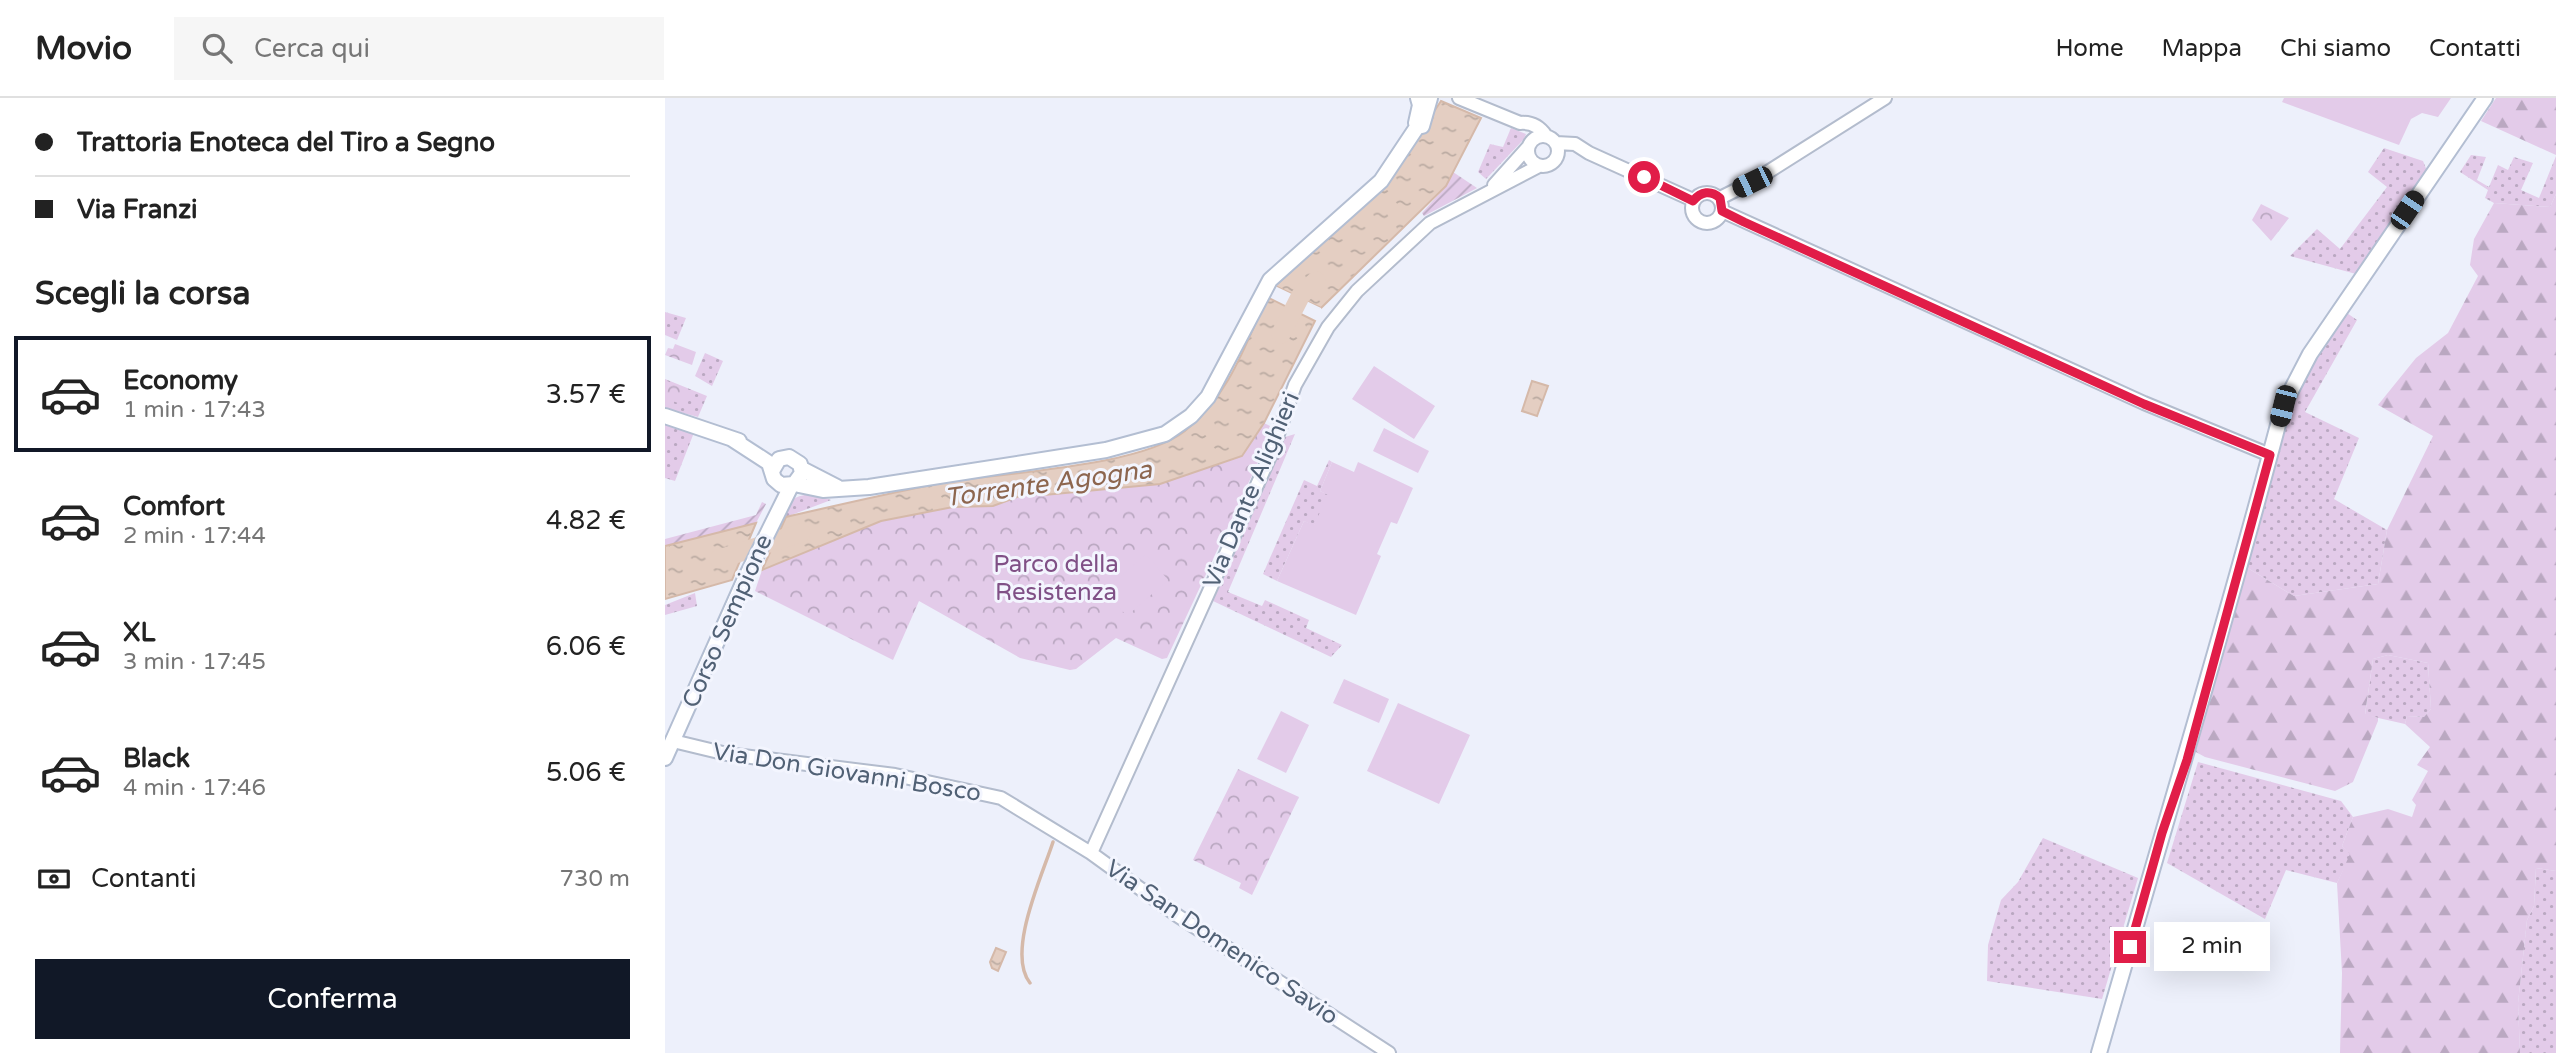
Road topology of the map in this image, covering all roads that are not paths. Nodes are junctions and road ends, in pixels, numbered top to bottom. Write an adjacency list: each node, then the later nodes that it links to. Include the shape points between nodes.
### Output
1 (1417, 98): 7 (main road)
2 (1430, 98): 7 (main road, via 1427,117)
3 (1459, 98): 6 (street)
4 (1885, 98): 15 (street)
5 (2485, 98): 18 (main road, via 2300,368 2283,406)
6 (1520, 123): 8 (street, via 1541,129); 9 (street, via 1532,134)
7 (1417, 127): 23 (main road, via 1381,181 1270,280 1208,397 1165,434 1107,450)
8 (1551, 139): 9 (street); 10 (street, via 1575,144); 11 (street, via 1558,155)
9 (1530, 144): 12 (street, via 1529,156); 13 (street)
10 (1589, 153): 11 (street); 14 (street)
11 (1554, 162): 12 (street)
12 (1539, 166): 13 (street)
13 (1492, 188): 27 (street, Via Dante Alighieri, via 1430,223 1357,290 1328,327 1295,385 1271,454)
14 (1693, 201): 15 (street, via 1706,192); 15 (street, via 1692,211 1701,222 1714,221)
15 (1721, 205): 18 (street, via 2144,404)
16 (665, 416): 17 (main road)
17 (732, 439): 19 (main road); 21 (main road, via 769,463)
18 (2270, 455): 29 (main road, via 2187,760)
19 (783, 457): 20 (main road, via 794,458); 21 (main road, via 776,462)
20 (801, 469): 22 (main road, via 801,478); 23 (main road)
21 (773, 475): 22 (main road, via 781,485); 24 (main road, Corso Sempione, via 778,491)
22 (793, 485): 23 (main road); 24 (main road, Corso Sempione)
23 (841, 489)
24 (771, 522): 25 (main road, Corso Sempione)
25 (673, 741): 26 (main road, Corso Sempione); 27 (street, Via Don Giovanni Bosco, via 727,754 974,790 1001,798)
26 (665, 758)
27 (1091, 853): 28 (street, Via San Domenico Savio, via 1178,916)
28 (1389, 1053)
29 (2099, 1053)

